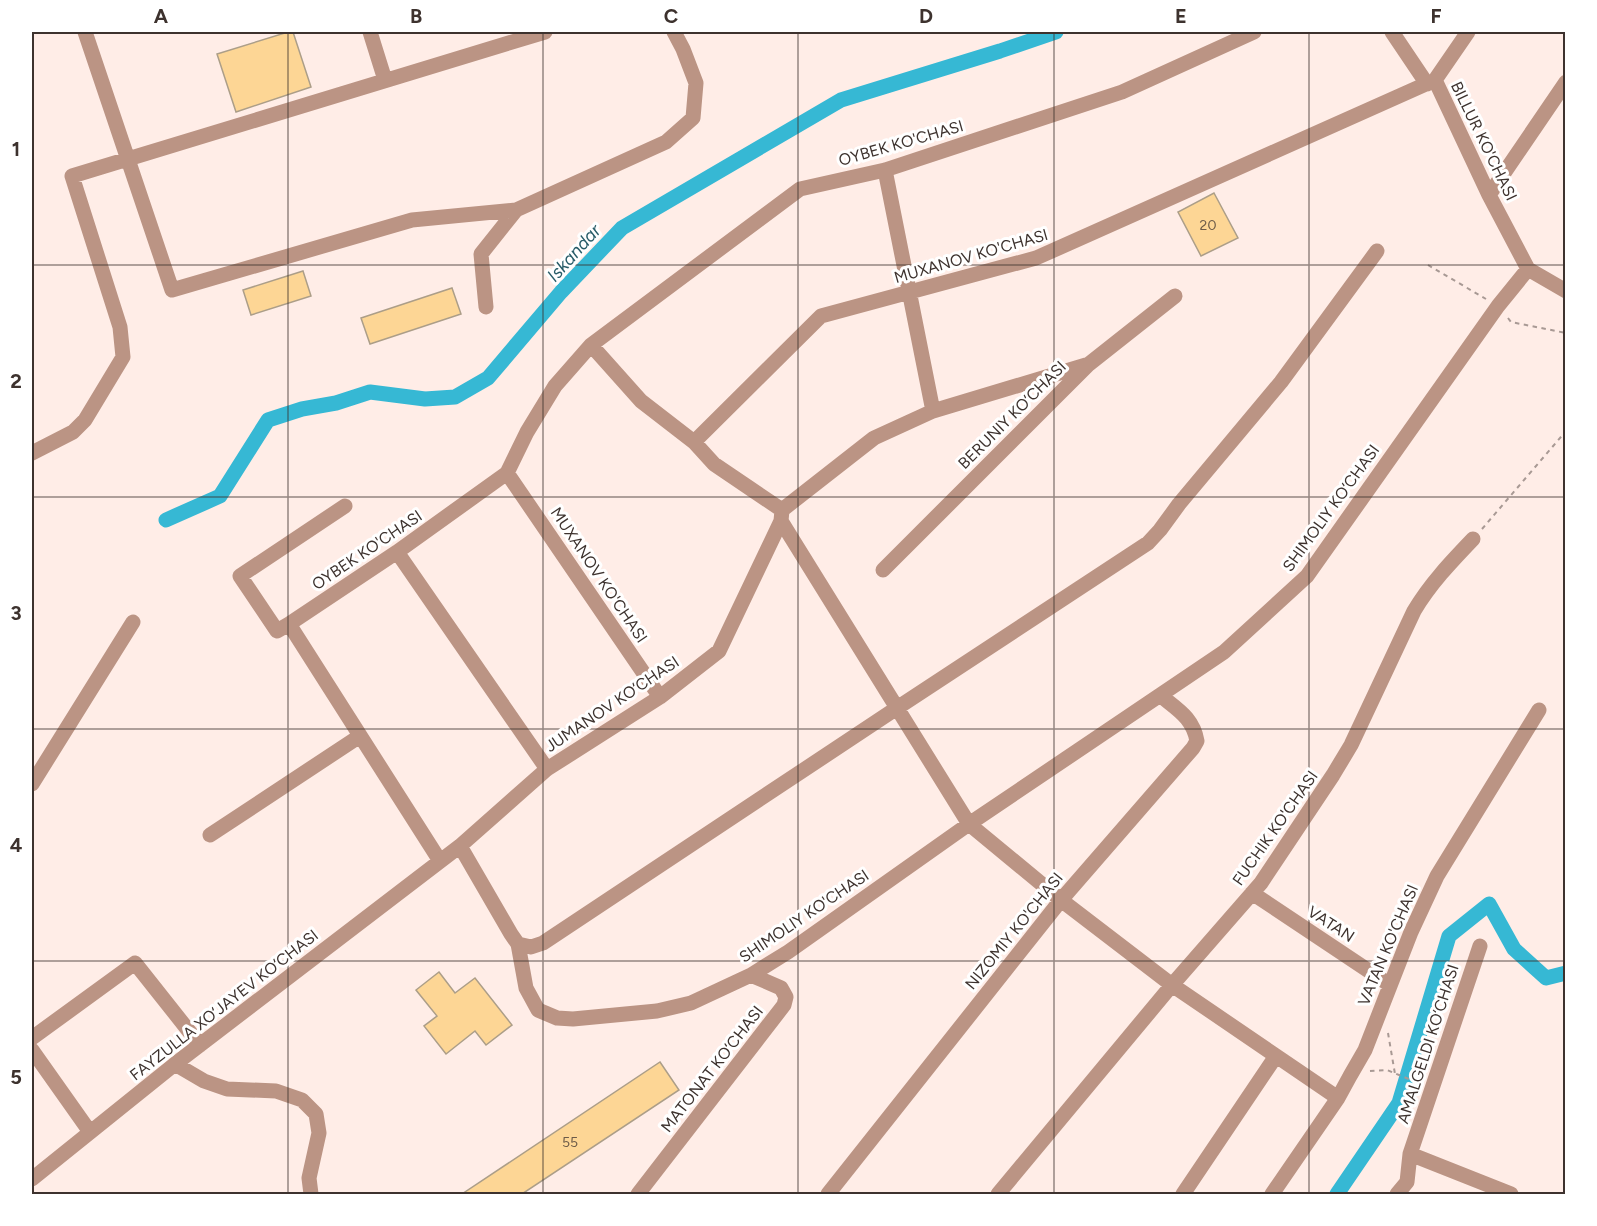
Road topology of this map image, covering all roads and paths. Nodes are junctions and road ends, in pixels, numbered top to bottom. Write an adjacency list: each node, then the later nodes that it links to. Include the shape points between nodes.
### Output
1 (85, 32): 11 (street)
2 (370, 32): 8 (street)
3 (544, 32): 8 (street)
4 (674, 32): 14 (street, via 696,83 693,118 666,141)
5 (1254, 32): 12 (street, OYBEK KO'CHASI, via 1122,92)
6 (1392, 32): 9 (street)
7 (1468, 32): 9 (street, BILLUR KO'CHASI)
8 (385, 80): 11 (street)
9 (1431, 82): 13 (street, BILLUR KO'CHASI); 18 (street, MUXANOV KO'CHASI, via 1036,258)
10 (1566, 82): 13 (street)
11 (127, 159): 14 (street, via 172,290 412,220); 26 (street, via 72,176 120,327 123,357 85,420 73,432)
12 (885, 170): 18 (street); 21 (street, OYBEK KO'CHASI, via 800,189)
13 (1489, 195): 16 (street, BILLUR KO'CHASI)
14 (516, 210): 20 (street, via 481,254)
15 (1377, 251): 37 (street, via 1281,382 1148,543)
16 (1528, 269): 17 (street); 35 (street, SHIMOLIY KO‘CHASI, via 1307,576 1224,652)
17 (1566, 291)
18 (911, 293): 23 (street); 25 (street, MUXANOV KO'CHASI, via 821,316)
19 (1175, 296): 22 (street, BERUNIY KO‘CHASI)
20 (486, 307)
21 (591, 345): 25 (street, via 641,401); 27 (street, OYBEK KO'CHASI, via 555,387)
22 (1089, 364): 23 (street, JUMANOV KO‘CHASI); 32 (street, BERUNIY KO‘CHASI)
23 (933, 411): 29 (street, JUMANOV KO‘CHASI, via 874,438)
24 (1566, 431): 30 (path)
25 (694, 442): 29 (street, via 714,464)
26 (32, 453)
27 (507, 473): 31 (street, OYBEK KO'CHASI); 36 (street, MUXANOV KO'CHASI)
28 (345, 506): 34 (street, via 240,576 277,630)
29 (782, 515): 36 (street, JUMANOV KO‘CHASI, via 719,651); 37 (street)
30 (1473, 539): 46 (street, FUCHIK KO'CHASI, via 1423,596 1334,775)
31 (397, 552): 34 (street, OYBEK KO'CHASI); 40 (street)
32 (883, 570)
33 (133, 622): 41 (street)
34 (289, 624): 39 (street)
35 (1161, 696): 42 (street, SHIMOLIY KO‘CHASI); 47 (street, NIZOMIY KO'CHASI, via 1187,717 1197,741)
36 (660, 697): 40 (street, JUMANOV KO‘CHASI)
37 (897, 708): 42 (street); 48 (street, via 543,943)
38 (1539, 710): 52 (street, VATAN KO'CHASI, via 1437,876)
39 (360, 736): 43 (street); 45 (street)
40 (547, 769): 44 (street, JUMANOV KO‘CHASI)
41 (32, 784)
42 (969, 824): 47 (street); 50 (street, SHIMOLIY KO'CHASI)
43 (210, 835)
44 (460, 846): 45 (street, JUMANOV KO‘CHASI); 48 (street)
45 (440, 861): 54 (street, FAYZULLA XO‘JAYEV KO‘CHASI)
46 (1252, 893): 51 (street, FUCHIK KO'CHASI); 52 (street, VATAN)
47 (1061, 900): 51 (street); 67 (street, NIZOMIY KO'CHASI)
48 (518, 944): 50 (street, SHIMOLIY KO'CHASI, via 526,988 538,1010 557,1018 657,1011 691,1003)
49 (1480, 946): 62 (street, AMALGELDI KO‘CHASI)
50 (751, 975): 66 (street, MATONAT KO‘CHASI, via 781,988 786,997 784,1005)
51 (1172, 985): 56 (street); 64 (street, FUCHIK KO'CHASI)
52 (1390, 985): 58 (street, VATAN KO'CHASI, via 1365,1050)
53 (32, 1038): 54 (street, via 135,963)
54 (200, 1045): 57 (street, FAYZULLA XO‘JAYEV KO‘CHASI)
55 (32, 1050): 61 (street)
56 (1276, 1056): 59 (street); 68 (street)
57 (175, 1064): 61 (street, FAYZULLA XO‘JAYEV KO‘CHASI); 65 (street, via 227,1089 276,1091 302,1100 316,1114 319,1134 309,1178)
58 (1350, 1076): 59 (street, VATAN KO'CHASI); 60 (path, via 1387,1070 1416,1082)
59 (1338, 1098): 69 (street, VATAN KO'CHASI)
60 (1407, 1107)
61 (90, 1132): 63 (street, FAYZULLA XO‘JAYEV KO‘CHASI)
62 (1410, 1154): 70 (street, AMALGELDI KO‘CHASI, via 1407,1182); 71 (street)
63 (32, 1179)
64 (1005, 1192)
65 (311, 1194)
66 (638, 1194)
67 (828, 1194)
68 (1183, 1194)
69 (1272, 1194)
70 (1397, 1194)
71 (1511, 1194)

